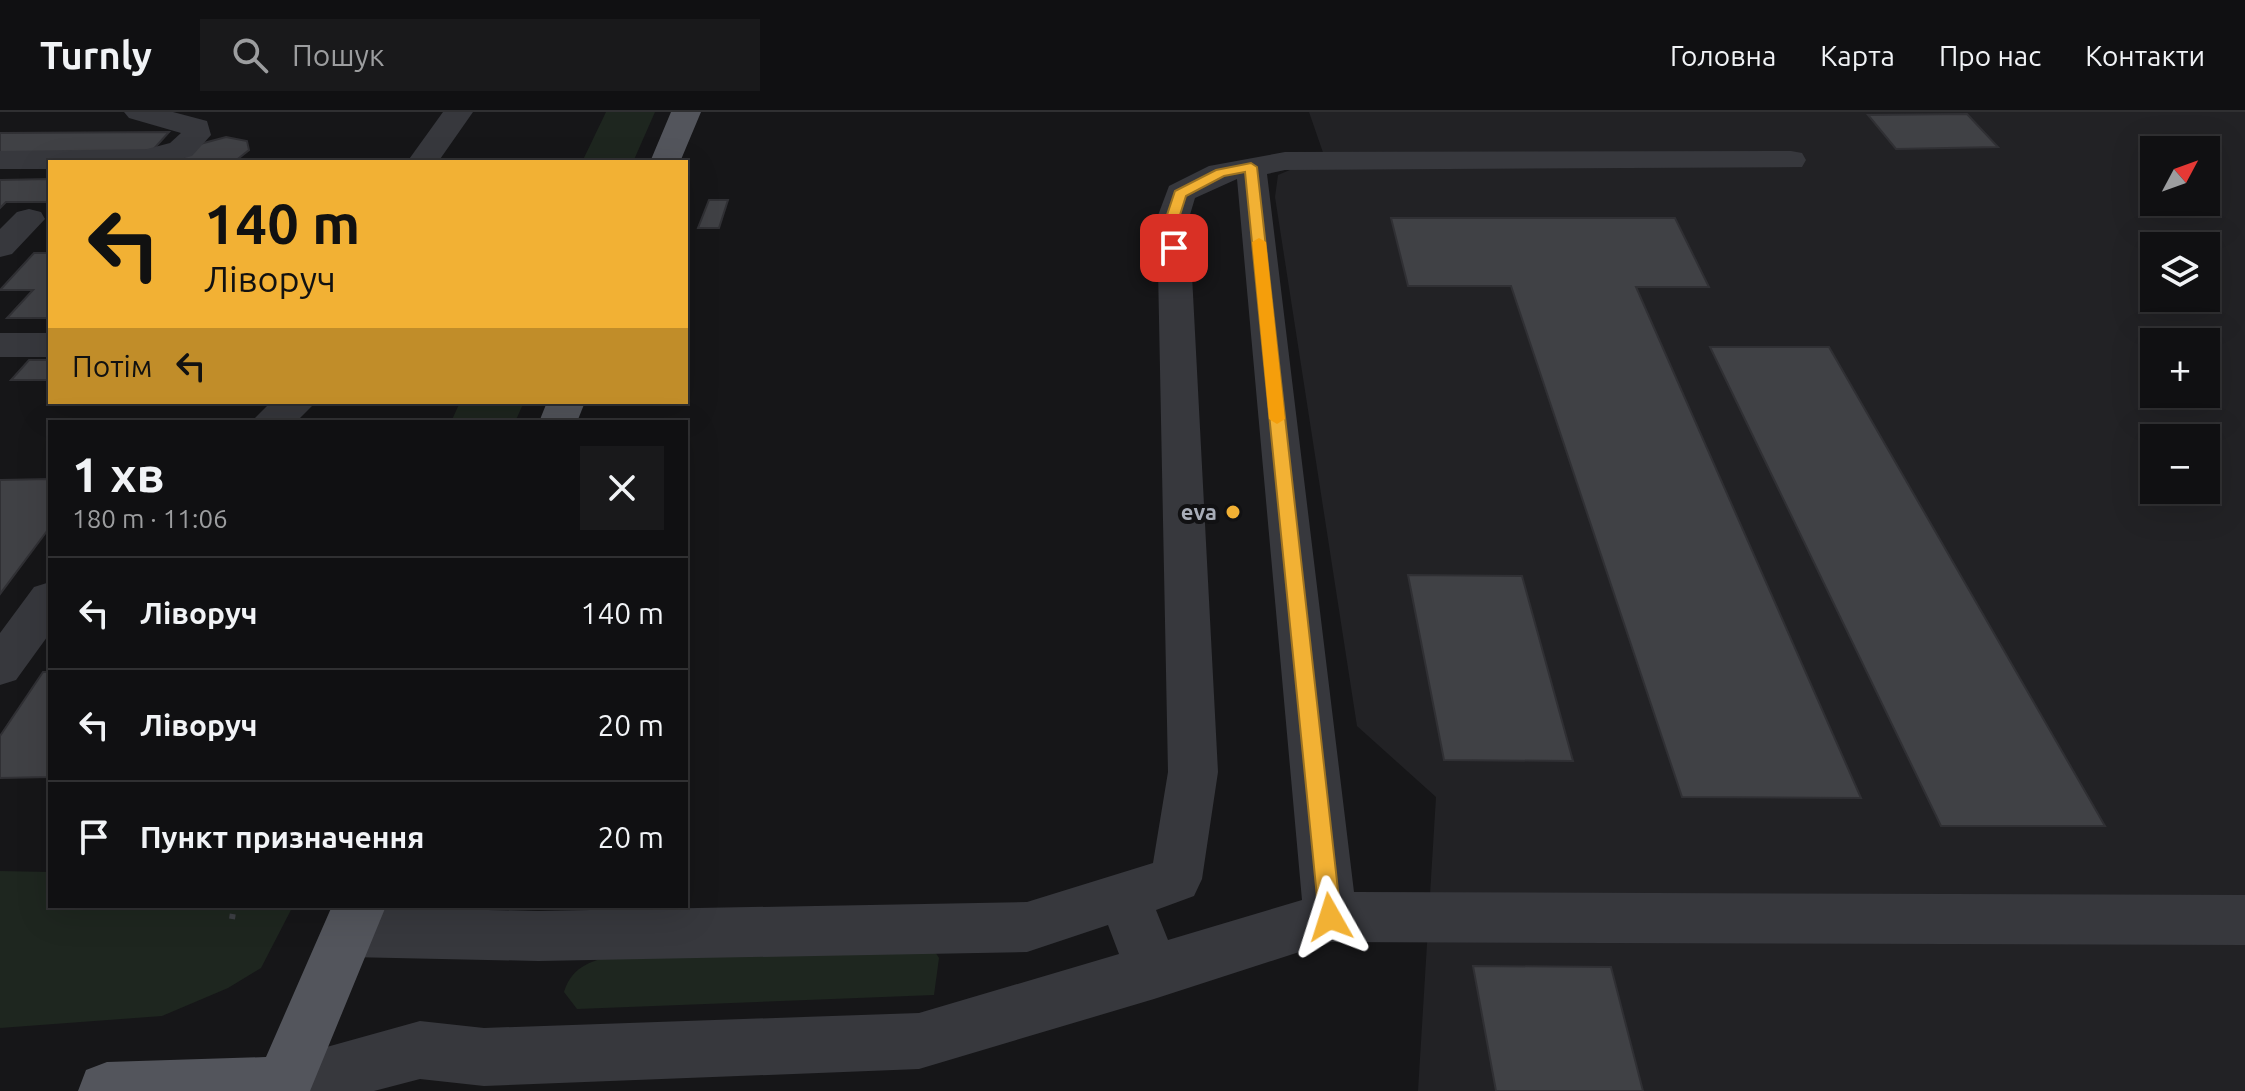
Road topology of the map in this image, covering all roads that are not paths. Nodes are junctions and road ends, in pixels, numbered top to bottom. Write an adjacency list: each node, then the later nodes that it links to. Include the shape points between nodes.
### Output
1 (139, 112): 4 (lane, via 196,127 196,135 181,150 147,158)
2 (458, 112): 5 (lane)
3 (686, 112): 6 (main road)
4 (0, 160)
5 (423, 160)
6 (666, 160)
7 (1791, 160): 8 (lane, via 1285,161)
8 (1251, 167): 17 (lane, via 1220,173 1180,193 1173,218 1193,772 1176,879); 18 (lane)
9 (29, 219): 10 (lane)
10 (0, 247)
11 (0, 345): 12 (lane)
12 (48, 345)
13 (294, 404): 14 (lane)
14 (273, 420)
15 (48, 602): 16 (lane)
16 (0, 667)
17 (1123, 894): 19 (lane, via 1027,927 538,936); 21 (lane)
18 (1330, 917): 20 (lane); 21 (lane)
19 (354, 919): 22 (main road)
20 (2245, 920)
21 (1154, 973): 22 (lane, via 919,1041 484,1057 420,1050)
22 (282, 1088): 23 (main road)
23 (107, 1091)

